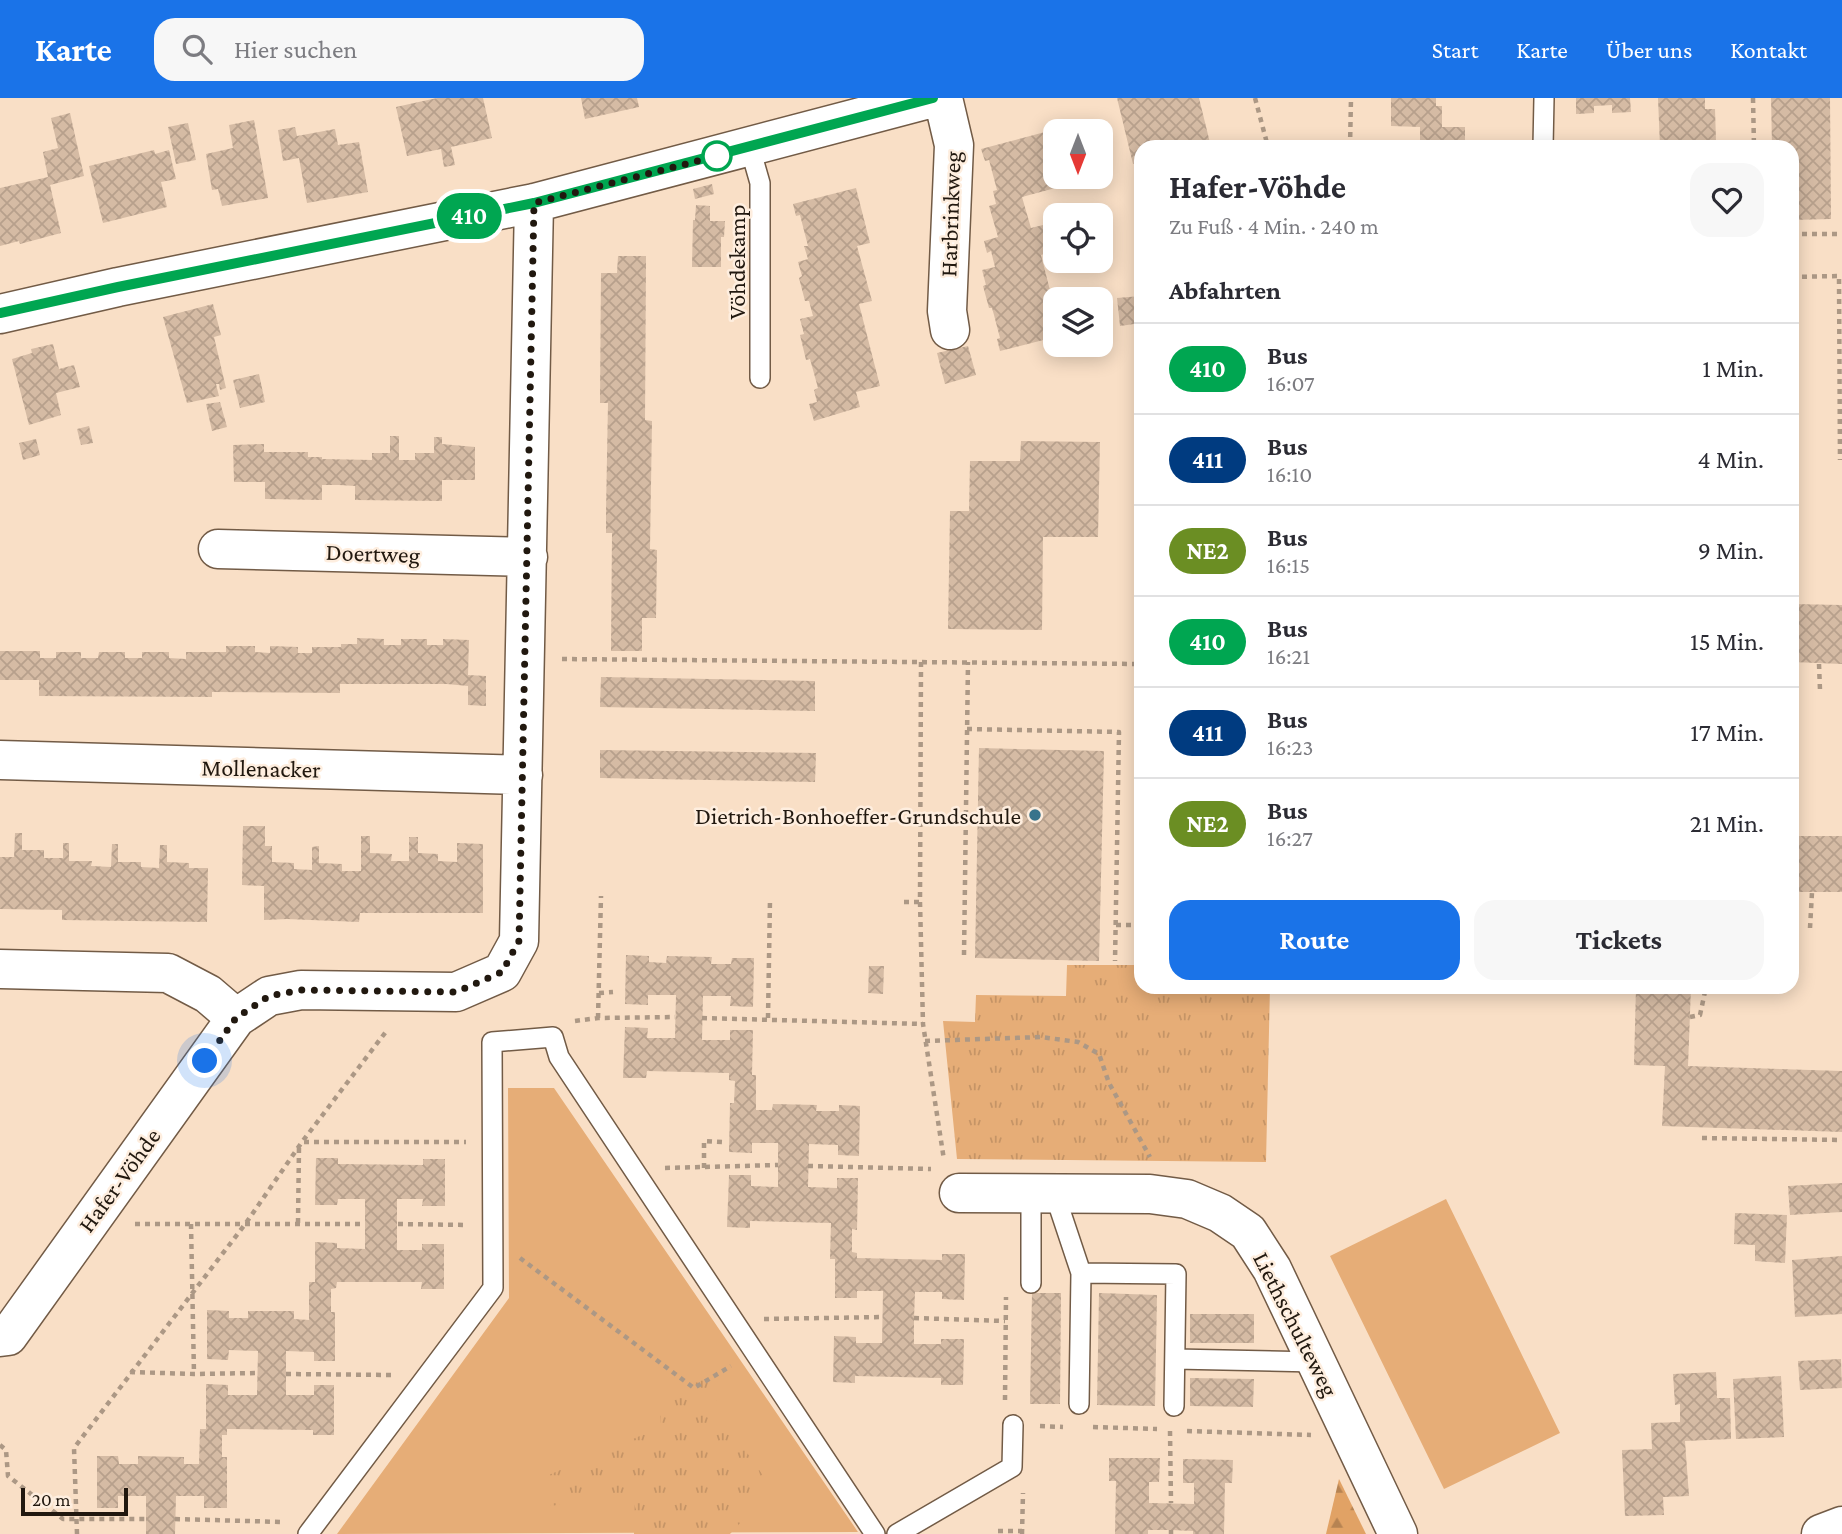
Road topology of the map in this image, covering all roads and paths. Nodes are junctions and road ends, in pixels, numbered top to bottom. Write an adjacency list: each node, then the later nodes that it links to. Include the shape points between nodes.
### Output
1 (933, 98): 11 (street)
2 (943, 98): 17 (street, Harbrinkweg, via 954,145)
3 (1255, 98): 7 (path)
4 (1350, 98): 8 (path)
5 (1544, 98): 9 (lane)
6 (1753, 98): 10 (path)
7 (1266, 140)
8 (1350, 140)
9 (1543, 140)
10 (1754, 140)
11 (750, 148): 12 (street); 18 (lane, Vöhdekamp, via 760,183)
12 (534, 203): 16 (street); 21 (street, Hafer-Vöhde)
13 (1799, 234): 14 (path)
14 (1842, 234)
15 (1799, 277): 19 (path, via 1839,276)
16 (0, 314)
17 (950, 330)
18 (760, 378)
19 (1840, 460)
20 (218, 549): 21 (street, Doertweg)
21 (528, 557): 22 (street, Hafer-Vöhde)
22 (526, 658): 23 (path); 30 (street, Hafer-Vöhde)
23 (921, 662): 24 (path); 35 (path)
24 (968, 663): 25 (path); 28 (path)
25 (1134, 664)
26 (1819, 664): 27 (path)
27 (1820, 690)
28 (967, 729): 36 (path, via 1119,732); 39 (path)
29 (0, 760): 30 (street, Mollenacker)
30 (523, 775): 42 (street, Hafer-Vöhde, via 519,941 502,972 456,992)
31 (1812, 892): 38 (path)
32 (601, 896): 44 (path)
33 (769, 900): 51 (path)
34 (904, 902): 35 (path)
35 (920, 902): 52 (path)
36 (1116, 925): 37 (path); 40 (path)
37 (1134, 925)
38 (1810, 928)
39 (964, 956)
40 (1115, 961)
41 (0, 969): 48 (street, via 168,973 208,994)
42 (416, 992): 48 (street, Hafer-Vöhde, via 301,990 269,996); 59 (path)
43 (613, 992): 44 (path)
44 (599, 993): 49 (path)
45 (1704, 994): 47 (path, via 1700,1015)
46 (675, 1017): 49 (path)
47 (1690, 1017)
48 (236, 1018): 72 (street, Hafer-Vöhde)
49 (598, 1018): 53 (path, via 553,1024)
50 (702, 1018): 51 (path)
51 (768, 1018): 52 (path)
52 (922, 1024): 54 (path)
53 (553, 1037): 57 (lane, via 492,1042); 63 (lane, via 559,1057)
54 (925, 1041): 60 (path, via 1041,1037 1078,1042 1099,1054 1109,1083); 65 (path)
55 (1702, 1138): 56 (path)
56 (1842, 1140)
57 (492, 1142): 59 (path); 73 (lane)
58 (722, 1142): 64 (path, via 704,1141)
59 (301, 1144): 67 (path); 68 (path)
60 (1155, 1164)
61 (778, 1165): 64 (path)
62 (808, 1166): 65 (path)
63 (632, 1168): 64 (path); 80 (lane)
64 (704, 1168)
65 (946, 1175): 66 (street, Liethschulteweg)
66 (1043, 1195): 74 (lane); 75 (lane); 85 (street, Liethschulteweg, via 1150,1194 1187,1199 1220,1213 1254,1241)
67 (246, 1223): 68 (path); 69 (path); 76 (path)
68 (298, 1223): 70 (path)
69 (191, 1224): 72 (path); 76 (path)
70 (365, 1224)
71 (398, 1224): 73 (path)
72 (87, 1225): 82 (street, Hafer-Vöhde, via 8,1336)
73 (495, 1232): 83 (path, via 694,1388); 90 (lane, via 494,1287)
74 (1081, 1273): 84 (lane, via 1176,1274); 91 (lane)
75 (1031, 1283)
76 (190, 1294): 86 (path); 88 (path)
77 (1007, 1296): 81 (path)
78 (882, 1317): 80 (path)
79 (914, 1318): 81 (path)
80 (733, 1319): 83 (lane)
81 (1005, 1321): 93 (path, via 1005,1413)
82 (0, 1337)
83 (755, 1352): 106 (lane)
84 (1175, 1359): 85 (lane); 92 (lane)
85 (1317, 1362): 108 (street, Liethschulteweg)
86 (130, 1372): 88 (path); 98 (path, via 74,1448)
87 (258, 1373): 88 (path)
88 (194, 1374)
89 (286, 1374): 90 (path)
90 (427, 1375): 102 (lane)
91 (1079, 1404)
92 (1174, 1406)
93 (1013, 1425): 96 (lane)
94 (1170, 1430): 97 (path)
95 (0, 1445): 98 (path, via 6,1450 8,1476 63,1519)
96 (1012, 1467): 104 (path, via 1023,1490); 107 (lane)
97 (1171, 1503)
98 (77, 1519): 99 (path); 105 (path)
99 (146, 1519)
100 (175, 1519): 102 (path)
101 (1842, 1526): 109 (street)
102 (312, 1528)
103 (998, 1531): 104 (path)
104 (1022, 1533)
105 (77, 1534)
106 (875, 1534)
107 (897, 1534)
108 (1398, 1534)
109 (1821, 1534)

